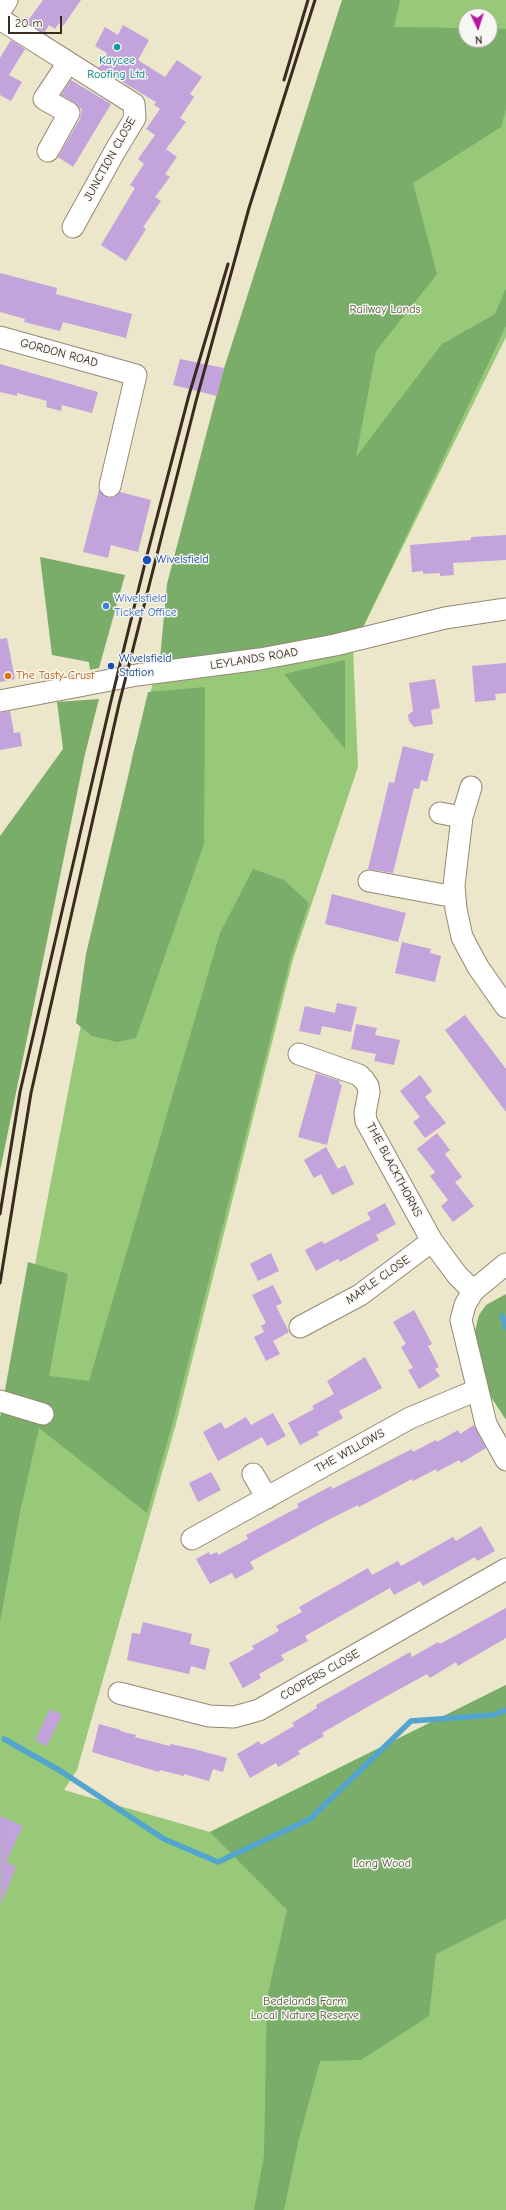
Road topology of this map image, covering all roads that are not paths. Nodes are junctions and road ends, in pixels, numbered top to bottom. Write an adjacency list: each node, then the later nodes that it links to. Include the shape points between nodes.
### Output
1 (7, 0): 2 (street)
2 (0, 11)
3 (0, 19): 4 (street, JUNCTION CLOSE)
4 (68, 63): 5 (street, via 44,99 69,113); 6 (street, JUNCTION CLOSE, via 134,104 136,111 135,118)
5 (48, 151)
6 (73, 226)
7 (0, 337): 8 (street, GORDON ROAD, via 136,375)
8 (110, 486)
9 (506, 609): 10 (street, LEYLANDS ROAD, via 445,618 335,645 260,659 136,675)
10 (0, 700)
11 (471, 787): 13 (street)
12 (440, 813): 13 (street)
13 (462, 817): 15 (street, via 454,885)
14 (369, 881): 15 (street)
15 (455, 897): 16 (street, via 462,937 478,967)
16 (506, 1007)
17 (299, 1054): 18 (street, THE BLACKTHORNS, via 359,1075 364,1080 368,1086 366,1121)
18 (432, 1241): 20 (street, THE BLACKTHORNS, via 457,1275); 21 (street, MAPLE CLOSE, via 360,1295)
19 (506, 1264): 20 (street)
20 (473, 1291): 22 (street, via 465,1305 461,1320)
21 (300, 1327)
22 (477, 1390): 25 (street, via 486,1424); 27 (street, THE WILLOWS, via 410,1418)
23 (0, 1401): 24 (street)
24 (43, 1414)
25 (506, 1460)
26 (253, 1474): 27 (street)
27 (266, 1498): 28 (street, THE WILLOWS)
28 (192, 1539)
29 (506, 1569): 30 (street, COOPERS CLOSE, via 259,1710 234,1717 209,1716)
30 (119, 1693)

